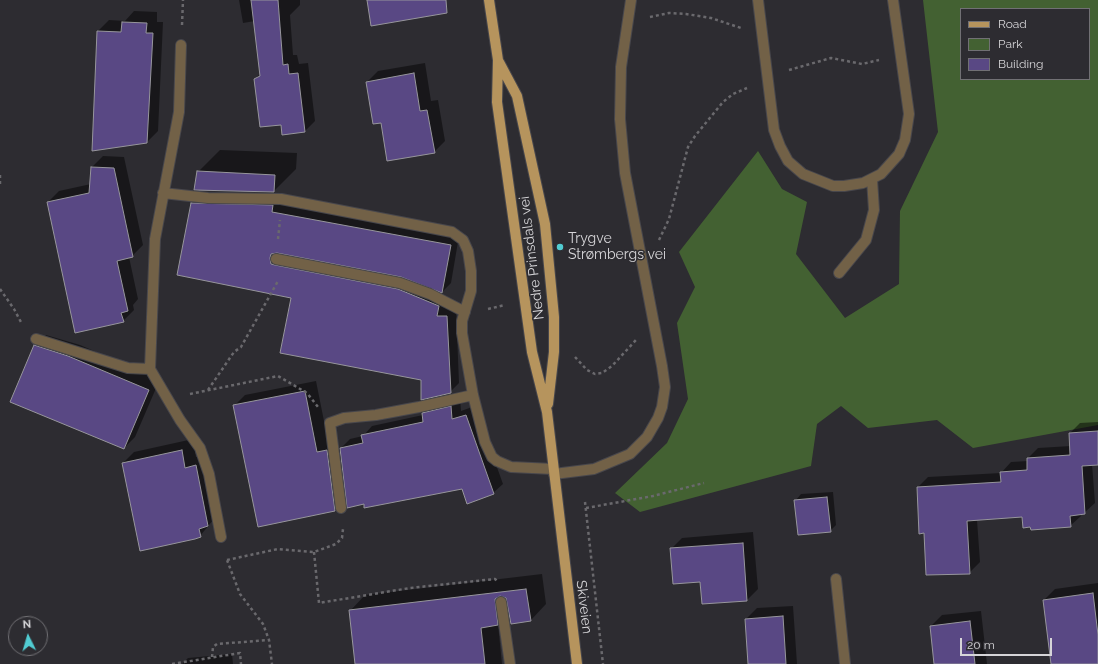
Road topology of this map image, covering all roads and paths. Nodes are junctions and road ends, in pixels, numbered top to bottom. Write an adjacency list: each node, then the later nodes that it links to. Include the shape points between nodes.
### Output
1 (489, 0): 8 (main road, Nedre Prinsdals vei)
2 (631, 0): 5 (street)
3 (758, 0): 6 (street)
4 (893, 0): 13 (street, via 907,100 908,128 899,154 881,174)
5 (626, 23): 6 (path, via 669,13 686,14 711,18); 17 (street, via 620,74 620,118 625,173)
6 (763, 38): 11 (street)
7 (180, 45): 15 (street, via 179,112)
8 (498, 60): 32 (main road, Nedre Prinsdals vei, via 497,102 514,229 532,352); 32 (main road, Nedre Prinsdals vei, via 517,96 544,224 554,317 554,352)
9 (879, 60): 10 (path, via 862,64 831,58)
10 (789, 70)
11 (768, 82): 13 (street, via 774,130 788,161 817,182 833,186 854,185); 17 (path, via 733,94 723,102 695,136 688,148 675,198 661,237 656,245)
12 (0, 175): 14 (path)
13 (872, 179): 20 (street, via 874,210 866,240)
14 (0, 187)
15 (163, 193): 16 (street, via 208,198); 28 (street, via 155,239)
16 (281, 199): 18 (path); 24 (street, via 452,232 463,240 468,251 471,291)
17 (639, 253): 25 (street)
18 (276, 259): 19 (street)
19 (290, 262): 24 (street, via 400,283 430,294); 29 (path, via 241,347 234,352)
20 (839, 273)
21 (0, 289): 26 (path, via 24,328)
22 (500, 306): 23 (path)
23 (489, 309)
24 (465, 312): 30 (street, via 462,333)
25 (655, 329): 27 (path, via 630,345 612,366 602,373 595,374 587,370); 34 (street, via 662,366 664,396 658,418 647,437 630,454 605,466)
26 (36, 339): 28 (street, via 128,368)
27 (573, 355)
28 (150, 369): 31 (street)
29 (208, 390): 31 (path); 33 (path, via 278,376 307,393)
30 (473, 394): 33 (street, via 419,408 344,418); 34 (street, via 485,442 492,457 511,467)
31 (168, 398): 39 (street, via 204,457)
32 (547, 412): 34 (main road, Nedre Prinsdals vei)
33 (330, 423): 37 (street)
34 (554, 472): 41 (main road, Nedre Prinsdals vei)
35 (704, 483): 38 (path, via 653,496)
36 (585, 502): 38 (path)
37 (341, 508): 40 (path, via 342,538 336,544)
38 (586, 508): 52 (path)
39 (221, 537): 42 (path)
40 (314, 552): 42 (path, via 278,549); 44 (path, via 319,603 410,588 495,579 499,582)
41 (564, 554): 51 (main road, Skiveien)
42 (227, 560): 45 (path, via 240,594 263,624)
43 (836, 579): 53 (street)
44 (501, 602): 50 (street)
45 (268, 640): 46 (path, via 217,644 213,646); 49 (path)
46 (212, 657): 47 (path); 48 (path, via 240,653)
47 (172, 664)
48 (241, 664)
49 (272, 664)
50 (510, 664)
51 (577, 664)
52 (603, 664)
53 (845, 664)

